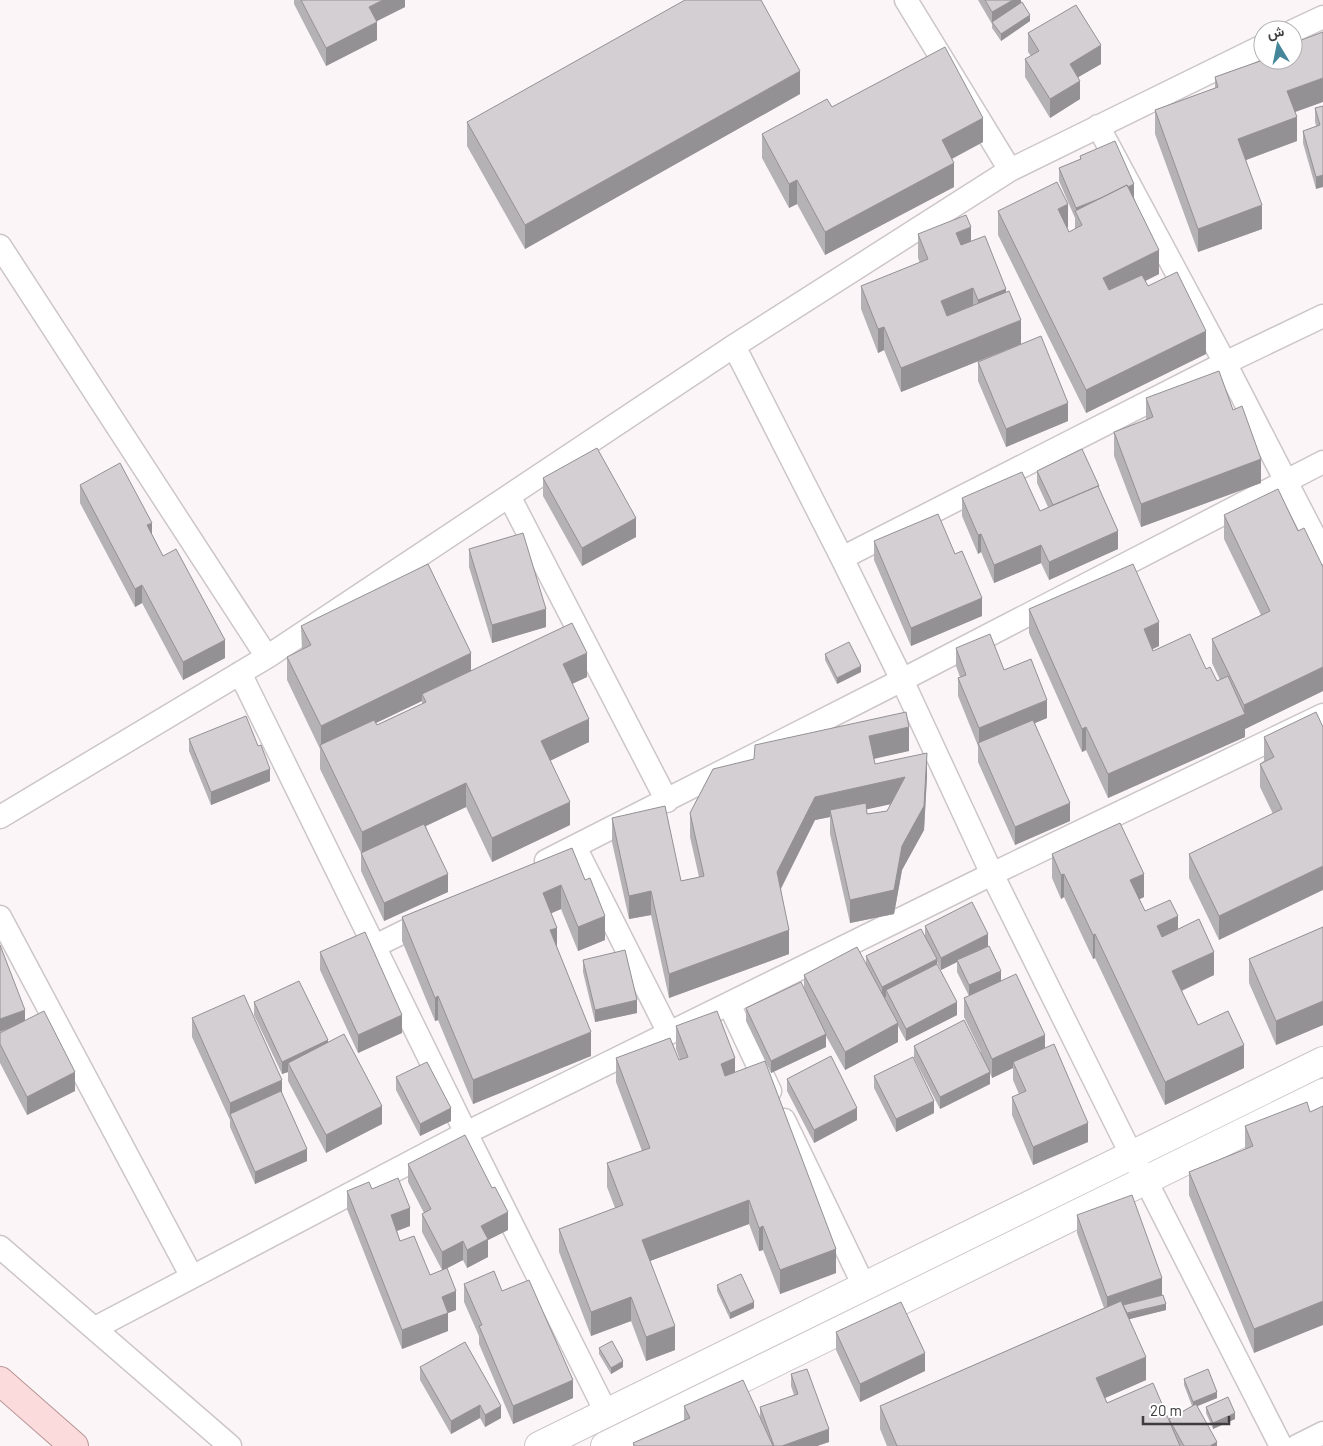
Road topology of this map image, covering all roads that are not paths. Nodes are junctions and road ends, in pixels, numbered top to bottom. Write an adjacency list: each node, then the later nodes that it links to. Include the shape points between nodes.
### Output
1 (906, 0): 6 (street)
2 (1323, 17): 3 (street)
3 (1303, 26)
4 (1253, 51): 5 (street)
5 (1098, 126): 6 (street); 10 (street)
6 (1010, 170): 9 (street)
7 (0, 246): 16 (street)
8 (1323, 316): 10 (street)
9 (734, 346): 13 (street); 15 (street)
10 (1225, 363): 12 (street); 15 (street)
11 (1323, 462): 12 (street)
12 (1286, 480): 14 (street); 18 (street)
13 (509, 496): 16 (street); 20 (street)
14 (1323, 553)
15 (842, 558): 18 (street)
16 (267, 657): 17 (street)
17 (240, 673): 21 (street); 27 (street)
18 (902, 680): 20 (street); 24 (street)
19 (1323, 715): 24 (street)
20 (667, 800): 22 (street)
21 (0, 817)
22 (575, 847): 23 (street); 29 (street)
23 (531, 869)
24 (992, 874): 28 (street); 33 (street)
25 (444, 912): 27 (street)
26 (0, 917): 36 (street)
27 (375, 946): 32 (street)
28 (729, 1004): 29 (street); 37 (street)
29 (669, 1033): 32 (street)
30 (1323, 1061): 33 (street)
31 (1323, 1094): 34 (street)
32 (466, 1133): 36 (street); 40 (street)
33 (1131, 1154): 34 (street); 37 (street)
34 (1145, 1179): 45 (street); 46 (street)
35 (0, 1247): 38 (street)
36 (192, 1277): 38 (street)
37 (864, 1286): 40 (street)
38 (95, 1328): 43 (street)
39 (0, 1381): 42 (main road)
40 (607, 1414): 44 (street)
41 (1323, 1433): 47 (street)
42 (74, 1446)
43 (230, 1446)
44 (539, 1446)
45 (605, 1446)
46 (1281, 1446)
47 (1297, 1446)

